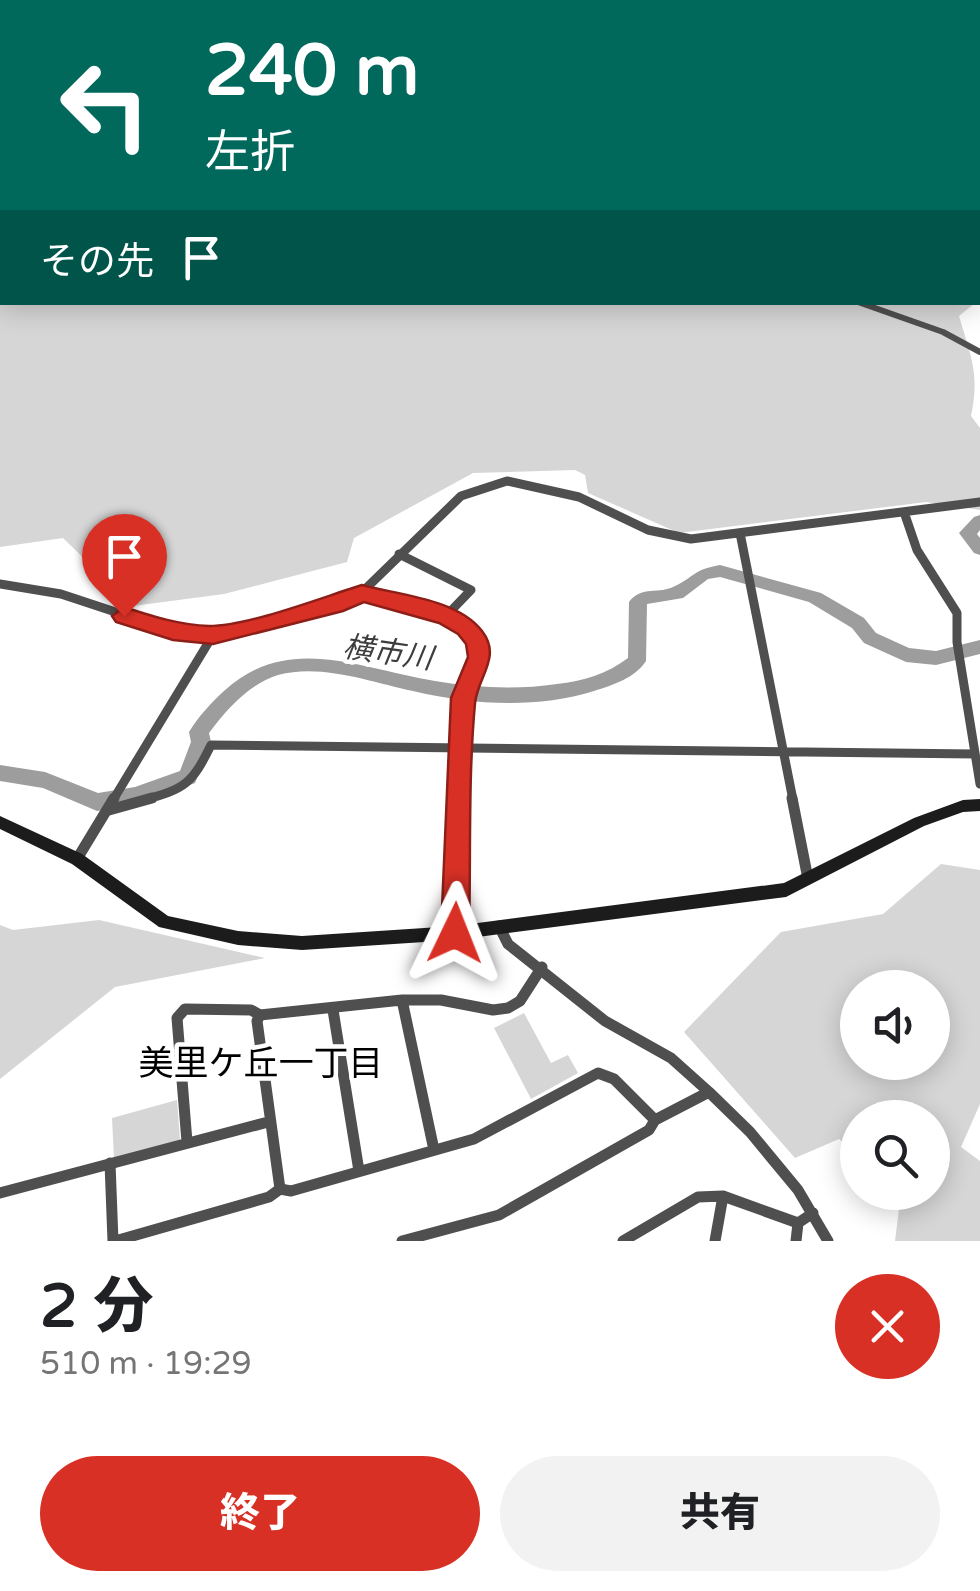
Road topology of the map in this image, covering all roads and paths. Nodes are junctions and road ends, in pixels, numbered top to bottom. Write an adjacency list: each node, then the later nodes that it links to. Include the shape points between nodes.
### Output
1 (867, 305): 2 (street)
2 (979, 349)
3 (980, 502): 4 (street)
4 (904, 512): 5 (street); 13 (street, via 910,537 956,613)
5 (740, 534): 6 (street, via 664,536 593,502 506,481 461,496); 12 (street)
6 (399, 554): 8 (street); 9 (street, via 471,590)
7 (0, 584): 10 (street, via 61,594 173,631)
8 (362, 593): 9 (street); 10 (street)
9 (446, 616): 11 (street, via 477,641 479,666 463,698)
10 (213, 635): 16 (street)
11 (460, 746): 12 (street); 16 (street, via 211,745 196,776 180,790); 21 (street)
12 (782, 750): 13 (street); 19 (street)
13 (975, 754): 14 (street)
14 (980, 784)
15 (980, 805): 19 (street, via 918,822)
16 (109, 810): 18 (street)
17 (0, 822): 18 (street)
18 (77, 859): 21 (street, via 164,922 238,938 302,943)
19 (808, 880): 20 (street, via 786,890)
20 (499, 926): 21 (street); 22 (street, via 508,944)
21 (455, 933)
22 (542, 967): 23 (street, via 520,1002 508,1008); 26 (street, via 604,1021 672,1058)
23 (402, 1000): 24 (street); 30 (street)
24 (333, 1010): 25 (street); 32 (street)
25 (260, 1015): 28 (street); 29 (street, via 197,1006 177,1018)
26 (708, 1092): 27 (street); 36 (street, via 750,1132)
27 (655, 1120): 30 (street, via 614,1079 598,1073 495,1130); 40 (street, via 649,1130 498,1215)
28 (268, 1122): 29 (street); 33 (street)
29 (187, 1142): 31 (street)
30 (434, 1150): 32 (street)
31 (110, 1164): 34 (street); 39 (street)
32 (359, 1171): 33 (street)
33 (280, 1189): 39 (street)
34 (0, 1193)
35 (722, 1196): 37 (street); 38 (street, via 698,1197); 41 (street)
36 (813, 1213): 37 (street); 43 (street)
37 (798, 1223): 42 (street)
38 (631, 1238)
39 (114, 1241)
40 (402, 1241)
41 (715, 1241)
42 (796, 1241)
43 (828, 1241)

